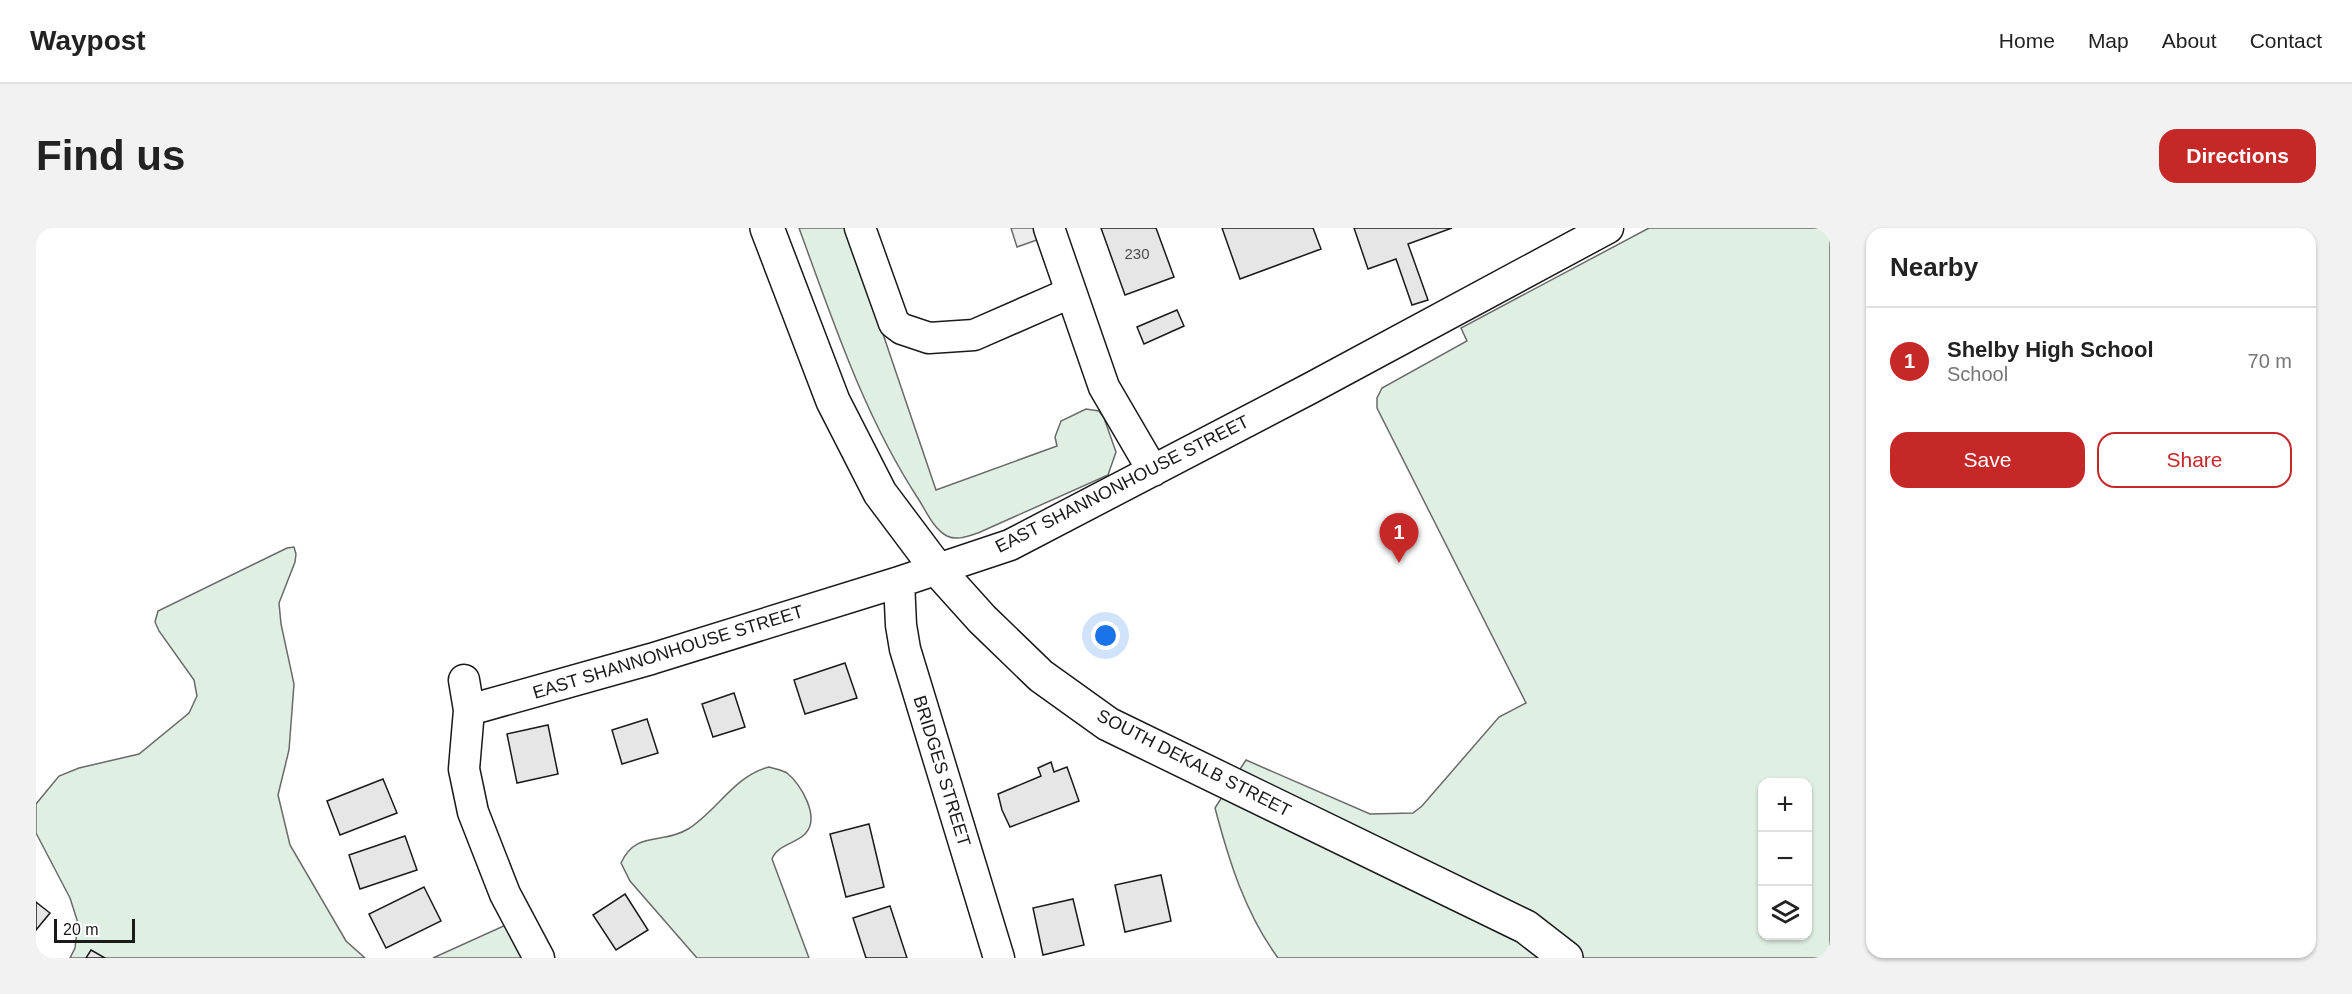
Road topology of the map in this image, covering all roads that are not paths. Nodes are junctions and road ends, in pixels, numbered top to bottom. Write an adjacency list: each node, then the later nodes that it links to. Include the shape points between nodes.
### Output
1 (767, 228): 7 (main road, SOUTH DEKALB STREET, via 821,373 855,448 880,493)
2 (860, 228): 5 (street, via 894,323 929,338 975,335)
3 (1049, 228): 5 (street)
4 (1608, 228): 6 (street, EAST SHANNONHOUSE STREET)
5 (1070, 293): 6 (street, via 1104,387)
6 (1153, 471): 7 (street, EAST SHANNONHOUSE STREET, via 1010,544)
7 (937, 569): 8 (street, EAST SHANNONHOUSE STREET); 13 (main road, SOUTH DEKALB STREET, via 1041,676 1108,724 1527,927)
8 (899, 582): 10 (street, EAST SHANNONHOUSE STREET, via 651,659); 12 (street, BRIDGES STREET, via 905,649)
9 (464, 680): 10 (street)
10 (469, 710): 11 (street, via 464,769 473,812 505,894)
11 (539, 958)
12 (999, 958)
13 (1566, 958)

